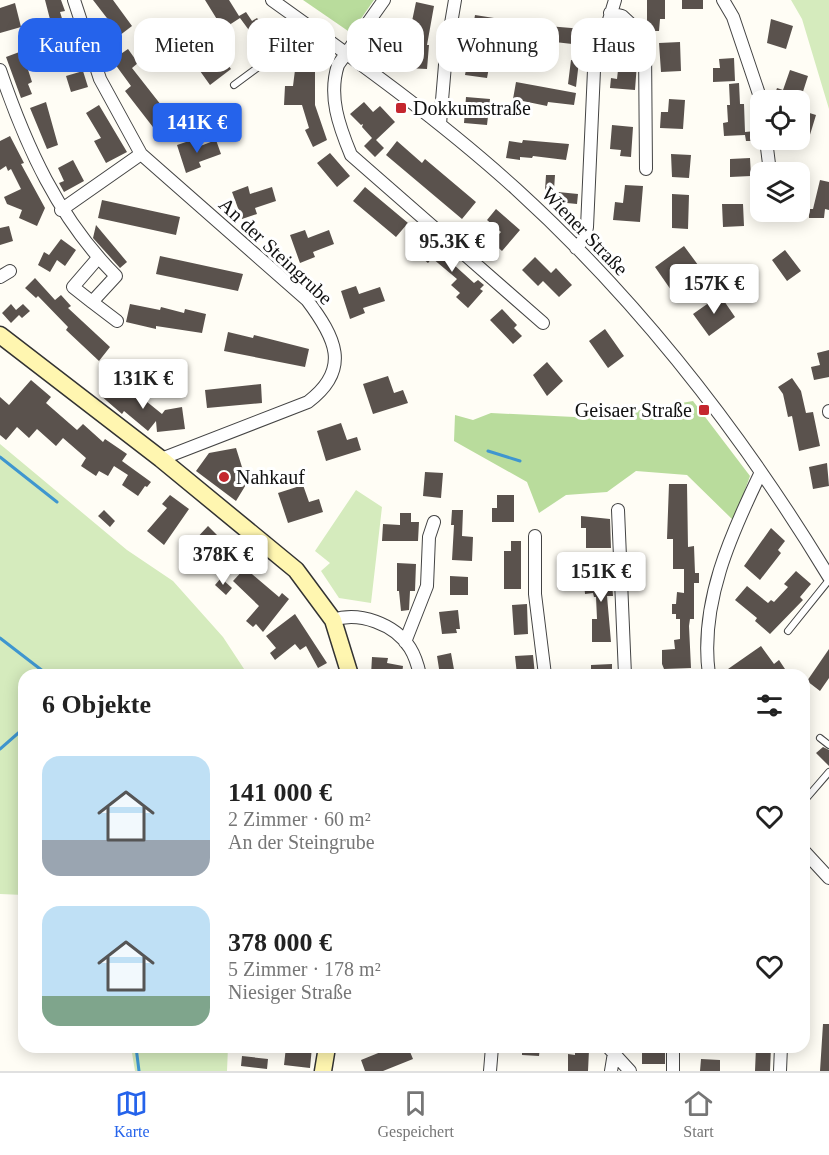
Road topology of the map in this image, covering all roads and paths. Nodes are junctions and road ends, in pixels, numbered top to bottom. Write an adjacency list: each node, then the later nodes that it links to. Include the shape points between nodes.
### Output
1 (74, 0): 16 (street, An der Steingrube, via 99,80)
2 (272, 0): 8 (street, Wiener Straße)
3 (384, 0): 10 (street)
4 (455, 0): 15 (street)
5 (615, 0): 7 (street)
6 (723, 0): 14 (street, via 733,17)
7 (610, 13): 17 (street, via 622,16 636,28 645,48); 19 (street, via 594,70 587,227 585,238)
8 (297, 18)
9 (335, 45): 10 (street, Wiener Straße)
10 (346, 53): 15 (street, Wiener Straße); 23 (street, via 338,65 333,88 339,126 351,155)
11 (0, 70): 18 (street)
12 (253, 72): 13 (lane)
13 (234, 86)
14 (758, 90)
15 (440, 124): 19 (street, Wiener Straße, via 517,189)
16 (141, 154): 18 (street); 25 (street, An der Steingrube, via 307,300 329,329 335,348 326,389 308,402)
17 (646, 170)
18 (61, 210): 20 (street)
19 (576, 248): 26 (street, Wiener Straße, via 653,331)
20 (98, 258): 21 (street, via 116,276); 21 (street, via 73,287)
21 (92, 302): 22 (street)
22 (117, 321)
23 (543, 323)
24 (0, 336): 25 (main road)
25 (161, 459): 31 (main road, via 279,553 306,581)
26 (761, 472): 30 (street, Wiener Straße); 38 (street, via 735,526 718,575 708,628)
27 (618, 510): 37 (street)
28 (434, 522): 33 (street, via 429,537 427,586)
29 (535, 536): 36 (street, via 535,594)
30 (829, 578): 32 (lane)
31 (333, 620): 33 (street, via 352,616 369,620); 34 (main road)
32 (788, 631)
33 (405, 642): 35 (street)
34 (348, 669)
35 (417, 669)
36 (544, 669)
37 (625, 669)
38 (709, 669)
39 (820, 738): 40 (lane)
40 (829, 746)
41 (829, 771): 42 (lane)
42 (810, 794)
43 (810, 857): 44 (street)
44 (829, 878)
45 (326, 1053): 51 (main road)
46 (492, 1053): 52 (street)
47 (611, 1053): 53 (street)
48 (614, 1053): 54 (street)
49 (673, 1053): 55 (street)
50 (781, 1053): 56 (street)
51 (323, 1071)
52 (490, 1071)
53 (611, 1071)
54 (630, 1071)
55 (673, 1071)
56 (780, 1071)

